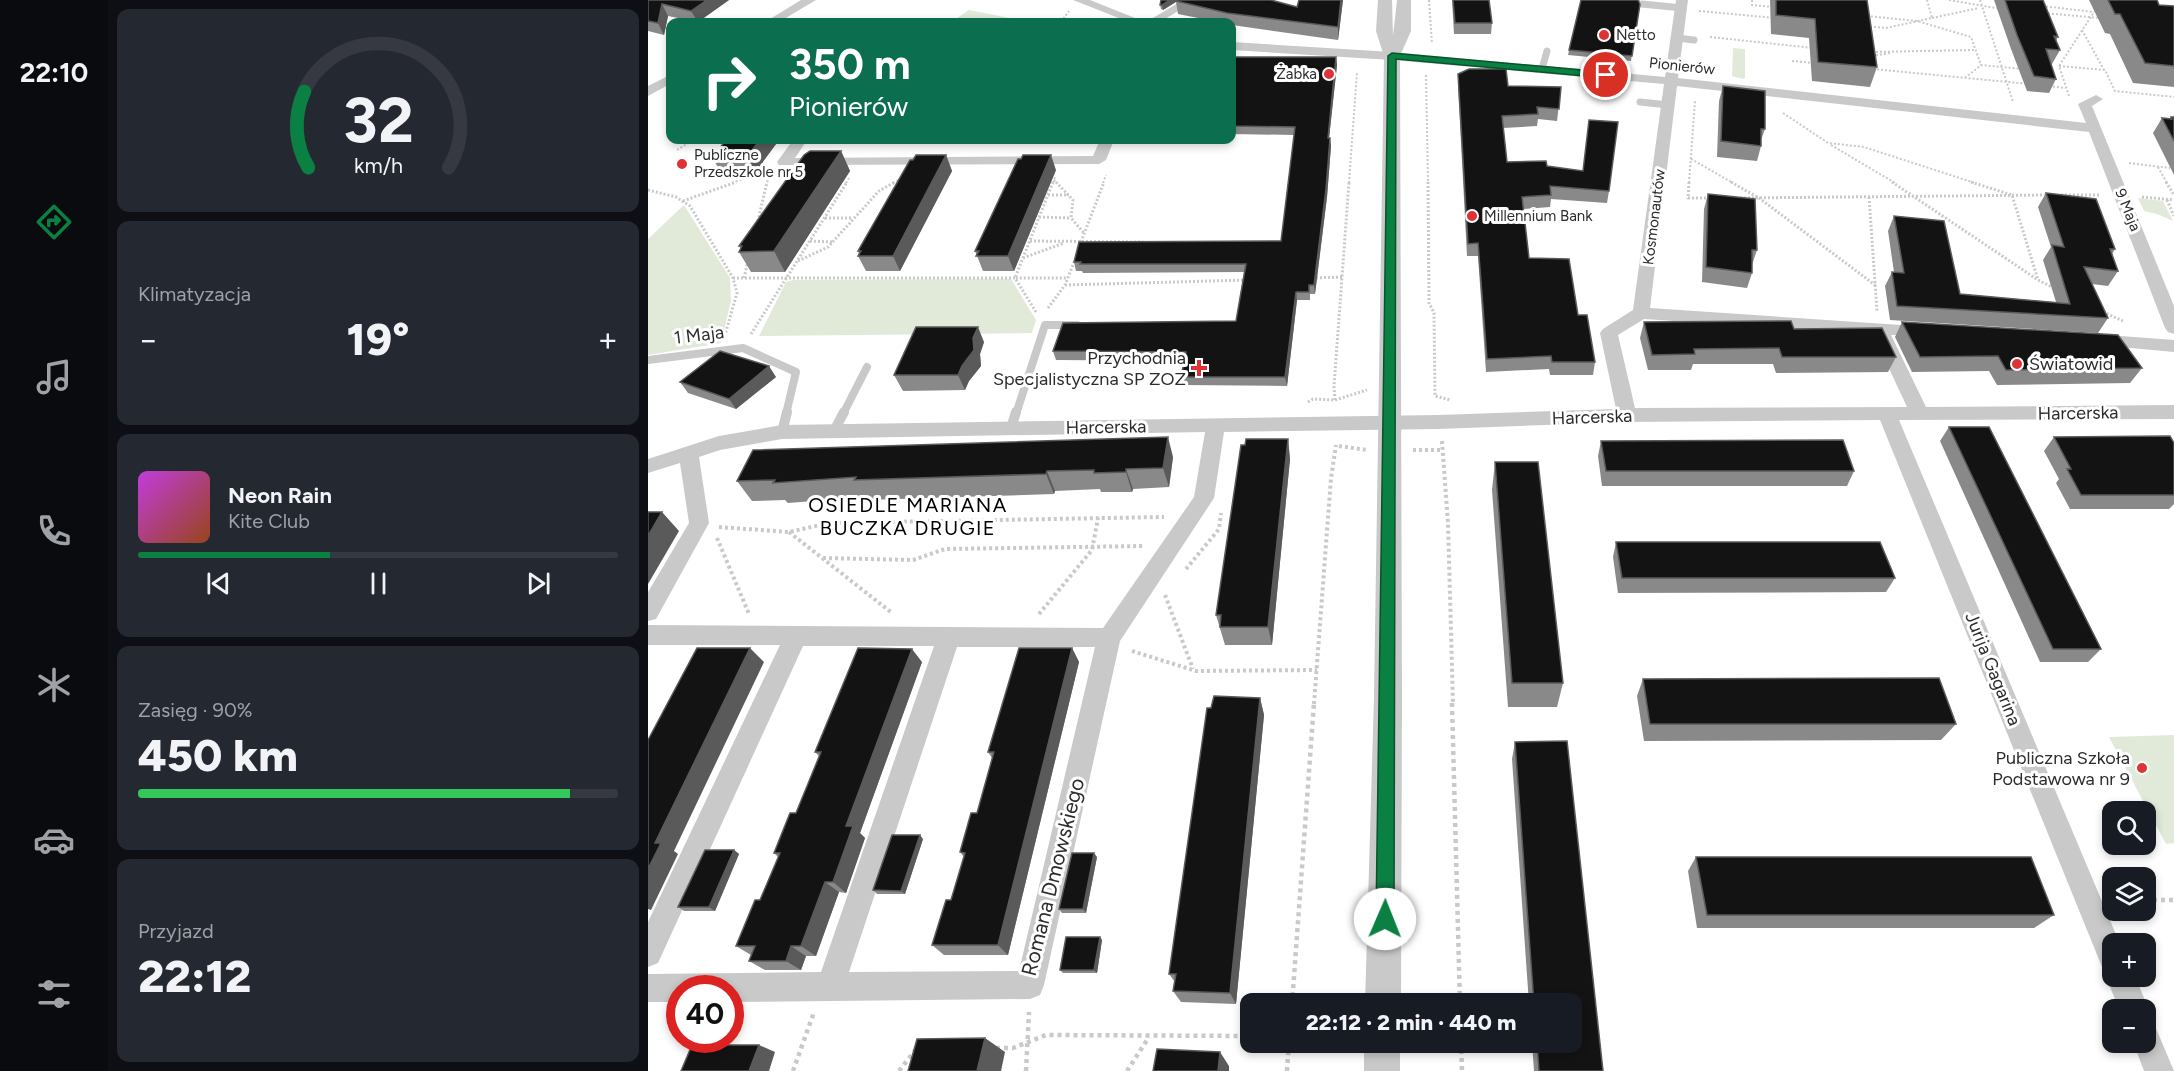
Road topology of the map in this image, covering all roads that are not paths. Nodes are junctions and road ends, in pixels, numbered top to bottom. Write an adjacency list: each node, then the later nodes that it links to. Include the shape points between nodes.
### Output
1 (810, 0): 8 (street)
2 (1190, 0): 10 (lane)
3 (1385, 0): 11 (street)
4 (1404, 0): 17 (street, via 1403,31)
5 (1075, 4): 9 (street)
6 (1642, 4): 7 (lane)
7 (1686, 6): 12 (street, Kosmonautów)
8 (778, 18)
9 (1124, 18)
10 (1160, 18)
11 (1384, 32): 16 (street, via 1363,47); 17 (street)
12 (1677, 39): 13 (lane); 21 (street, Kosmonautów)
13 (1694, 40)
14 (1236, 46): 16 (street, Pionierów)
15 (1547, 51): 18 (lane)
16 (1330, 53): 17 (street, Pionierów)
17 (1392, 56): 18 (street, Pionierów); 41 (street)
18 (1542, 69): 21 (street, Pionierów)
19 (666, 81): 20 (street)
20 (648, 92)
21 (1669, 93): 23 (lane); 24 (street, Pionierów); 28 (street, Kosmonautów)
22 (2096, 99): 24 (street, 9 Maja, via 2085,104)
23 (1640, 102)
24 (2093, 128): 27 (street, 9 Maja)
25 (797, 144): 26 (street, via 784,162 1099,160)
26 (1105, 144)
27 (2168, 296): 30 (street, 9 Maja)
28 (1641, 313): 31 (street); 39 (street, via 1609,333)
29 (1090, 325): 43 (lane, via 1042,321)
30 (2174, 328)
31 (1879, 329): 32 (street); 38 (street)
32 (1946, 332)
33 (2082, 339): 34 (street)
34 (2174, 346)
35 (648, 360): 45 (lane, 1 Maja, via 743,348 796,372)
36 (867, 367): 44 (lane)
37 (2174, 412): 38 (street, Harcerska)
38 (1920, 414): 40 (street, Harcerska)
39 (1627, 415): 40 (street, Harcerska); 41 (street, Harcerska)
40 (1887, 415): 53 (street, Jurija Gagarina)
41 (1389, 422): 42 (street, Harcerska); 57 (street)
42 (1216, 425): 43 (street, Harcerska); 52 (street, Romana Dmowskiego, via 1204,498)
43 (1011, 428): 44 (street, Harcerska)
44 (834, 431): 45 (street, Harcerska)
45 (782, 432): 46 (street, Harcerska)
46 (688, 452): 47 (street, Harcerska); 48 (street, via 705,526)
47 (648, 466)
48 (648, 612)
49 (648, 635): 50 (street)
50 (796, 636): 51 (street); 54 (street)
51 (949, 637): 52 (street); 56 (street)
52 (1108, 641): 56 (street, Romana Dmowskiego, via 1030,985)
53 (2102, 933)
54 (648, 952)
55 (648, 987): 56 (street, Romana Dmowskiego)
56 (826, 987)
57 (1383, 993)
58 (1382, 1053): 60 (street)
59 (2152, 1053): 61 (street)
60 (1382, 1071)
61 (2159, 1071)

